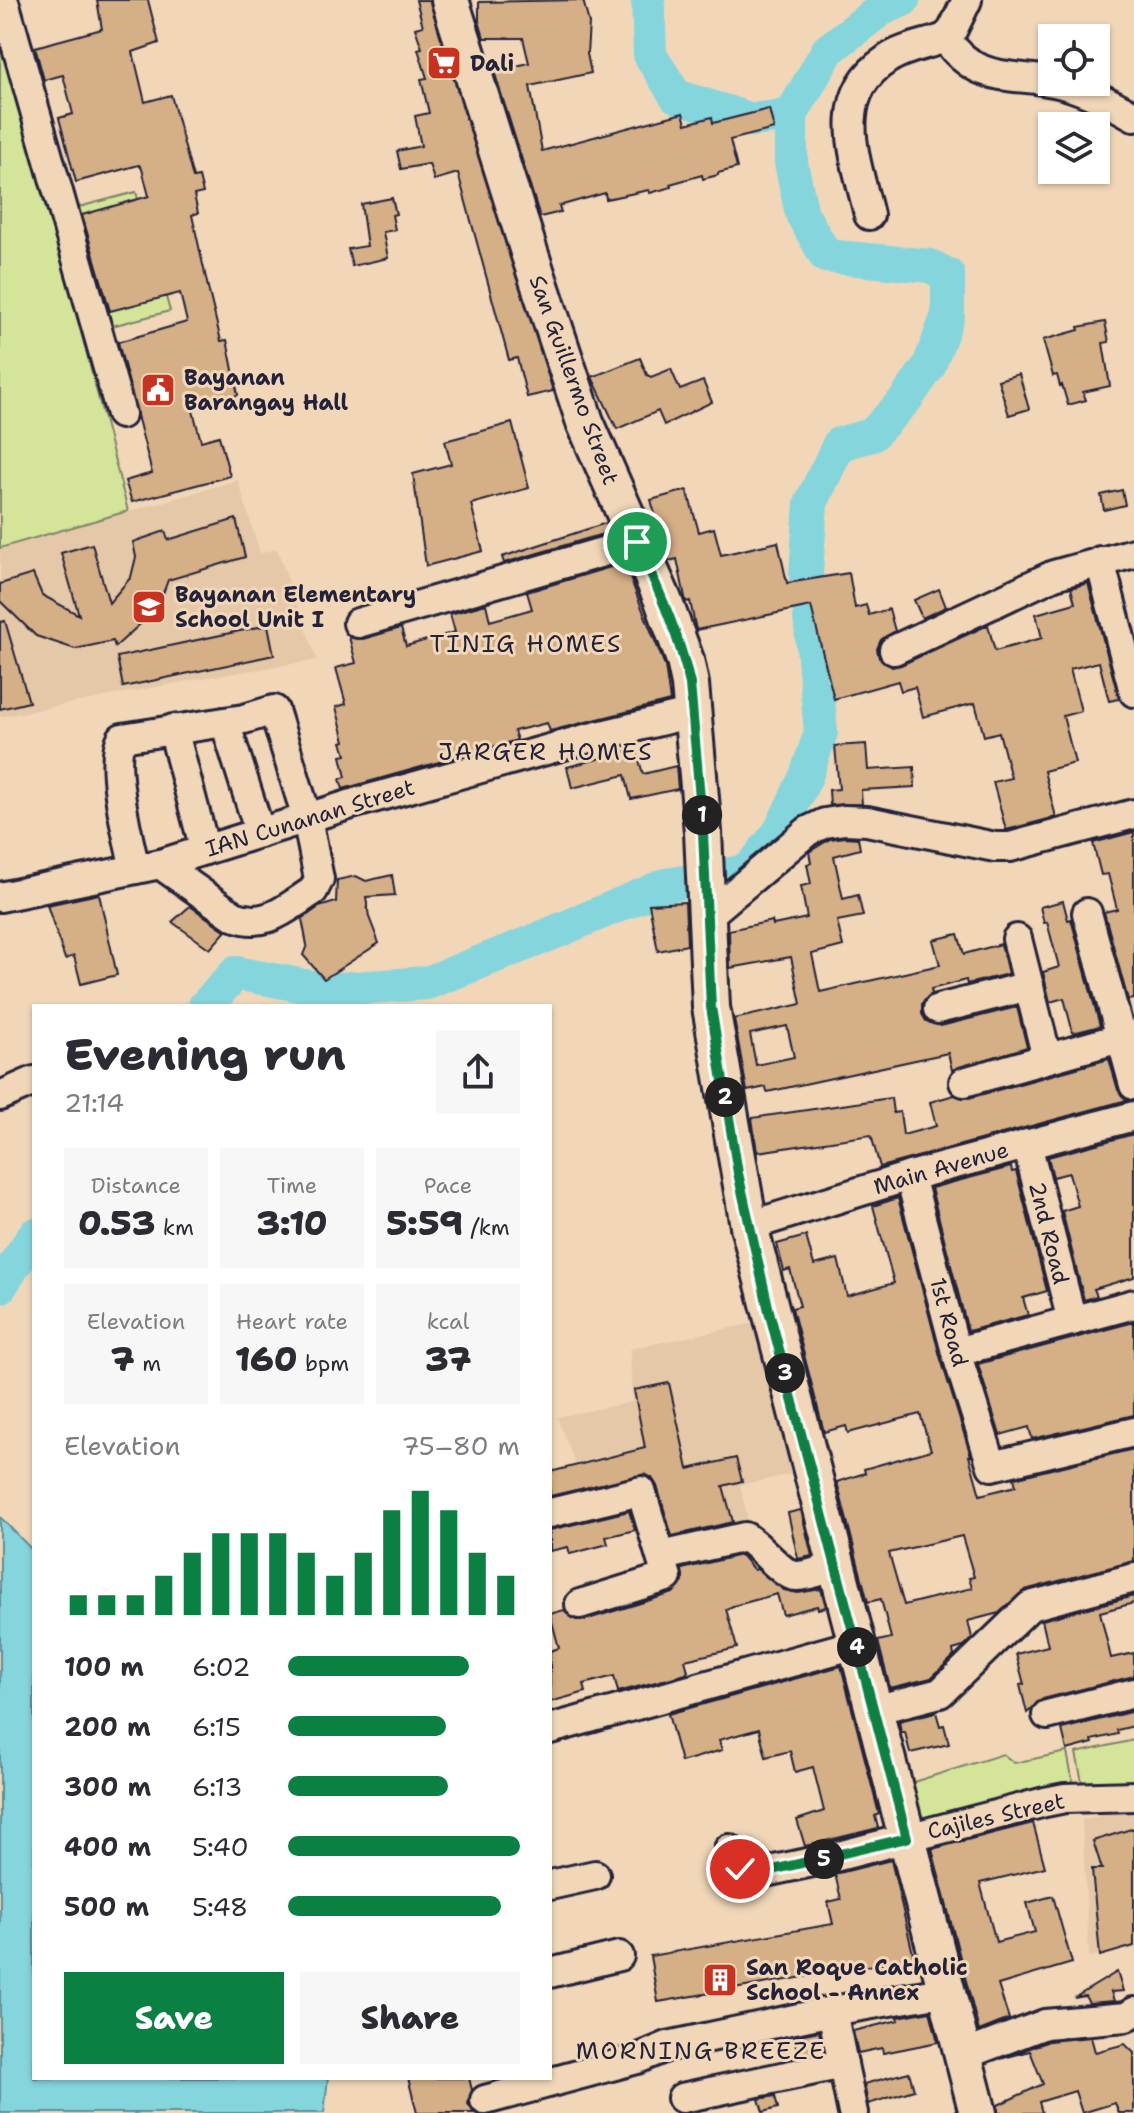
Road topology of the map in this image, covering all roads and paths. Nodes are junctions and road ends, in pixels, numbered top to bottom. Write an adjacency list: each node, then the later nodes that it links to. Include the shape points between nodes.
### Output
1 (450, 0): 8 (main road, San Guillermo Street, via 585,422)
2 (967, 0): 4 (street)
3 (7, 4): 7 (street)
4 (945, 38): 5 (street, via 979,71 1069,86); 6 (street, via 886,59 852,102 852,138)
5 (1134, 116)
6 (869, 215)
7 (121, 414)
8 (637, 542): 11 (street); 15 (main road, San Guillermo Street, via 685,660)
9 (1134, 553): 10 (street)
10 (1100, 561): 12 (street, via 1045,579); 13 (street)
11 (358, 623)
12 (894, 650)
13 (1130, 663): 14 (street)
14 (1134, 692)
15 (693, 713): 19 (street, IAN Cunanan Street); 24 (main road, San Guillermo Street)
16 (225, 722): 17 (street); 19 (street, via 277,712); 20 (street)
17 (173, 729): 21 (street); 22 (street, via 131,735 119,743 122,804)
18 (1134, 814): 24 (street, via 1010,847 867,821 825,823)
19 (307, 818): 20 (street, IAN Cunanan Street); 22 (street, via 318,886 265,921 234,916)
20 (260, 833): 21 (street, IAN Cunanan Street)
21 (205, 850): 22 (street, IAN Cunanan Street)
22 (148, 866): 23 (street, IAN Cunanan Street)
23 (0, 897)
24 (705, 910): 38 (main road, San Guillermo Street, via 714,1030)
25 (1087, 913): 29 (street)
26 (1017, 939): 27 (street)
27 (1029, 986): 28 (street); 30 (street)
28 (938, 1009)
29 (1127, 1036): 30 (street); 33 (street)
30 (1047, 1058): 32 (street)
31 (32, 1082): 34 (street)
32 (964, 1082)
33 (1134, 1085)
34 (0, 1096)
35 (1134, 1116): 36 (street, Main Avenue)
36 (1027, 1144): 37 (street, Main Avenue); 40 (street, 2nd Road)
37 (910, 1176): 38 (street, Main Avenue); 41 (street, 1st Road)
38 (749, 1226): 45 (main road, San Guillermo Street)
39 (1134, 1304): 40 (street)
40 (1072, 1321): 41 (street)
41 (956, 1352): 42 (street, 1st Road, via 992,1466)
42 (1134, 1432)
43 (552, 1513): 44 (street, via 641,1491)
44 (662, 1556): 45 (street, via 745,1537 788,1575); 47 (street, via 667,1577)
45 (836, 1566): 48 (main road, San Guillermo Street)
46 (1134, 1578): 50 (street, via 1030,1606 940,1693)
47 (580, 1604)
48 (856, 1644): 50 (main road, San Guillermo Street); 53 (street)
49 (1134, 1693): 51 (street)
50 (874, 1710): 56 (main road, San Guillermo Street)
51 (1047, 1715)
52 (552, 1716): 53 (street, via 572,1711)
53 (588, 1720): 54 (street)
54 (552, 1729)
55 (1134, 1796): 56 (street, Cajiles Street, via 1065,1798)
56 (907, 1838): 57 (street, Cajiles Street, via 751,1874 735,1864); 62 (main road, San Guillermo Street)
57 (729, 1849)
58 (595, 1875): 59 (street)
59 (552, 1885)
60 (619, 1956): 61 (street)
61 (552, 1973)
62 (948, 1991): 63 (street); 65 (main road, San Guillermo Street)
63 (832, 2011): 66 (street); 67 (street)
64 (1134, 2012): 65 (street, via 1045,2024)
65 (964, 2055): 72 (main road, San Guillermo Street)
66 (843, 2064): 69 (street); 71 (street)
67 (552, 2077)
68 (521, 2084): 70 (street)
69 (682, 2098)
70 (485, 2100)
71 (853, 2113)
72 (978, 2113)

